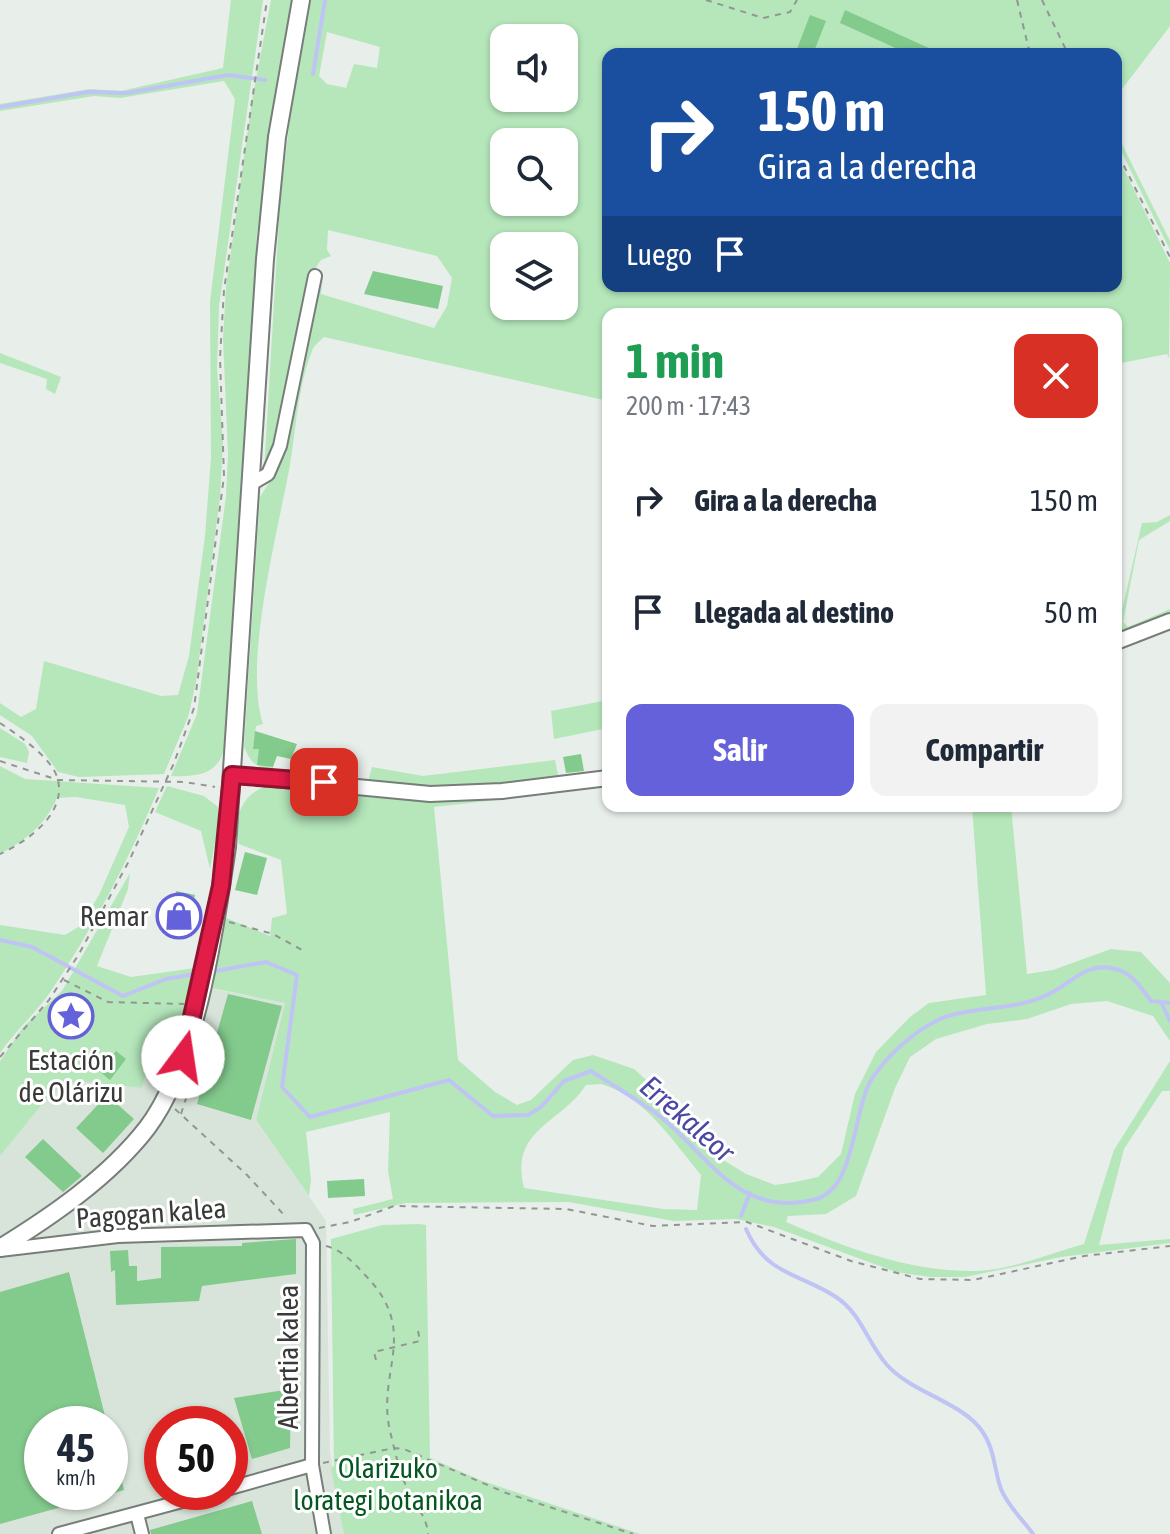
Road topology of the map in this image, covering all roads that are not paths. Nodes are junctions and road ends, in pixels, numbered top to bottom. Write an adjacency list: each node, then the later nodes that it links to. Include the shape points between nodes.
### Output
1 (301, 0): 3 (main road, via 272,187)
2 (315, 276): 3 (street, via 280,446 268,474)
3 (251, 484): 7 (main road)
4 (1170, 621): 5 (street)
5 (1122, 640)
6 (602, 779): 7 (street, via 430,794)
7 (232, 783): 9 (main road, via 214,926 179,1069 165,1101 106,1170)
8 (301, 1229): 9 (street, Pagogan kalea, via 118,1236); 10 (street, Albertia kalea, via 313,1243)
9 (0, 1249)
10 (312, 1465): 11 (street); 16 (street, Albertia kalea)
11 (248, 1483)
12 (151, 1510): 13 (street)
13 (137, 1514): 14 (street); 15 (street)
14 (59, 1534)
15 (142, 1534)
16 (324, 1534)

